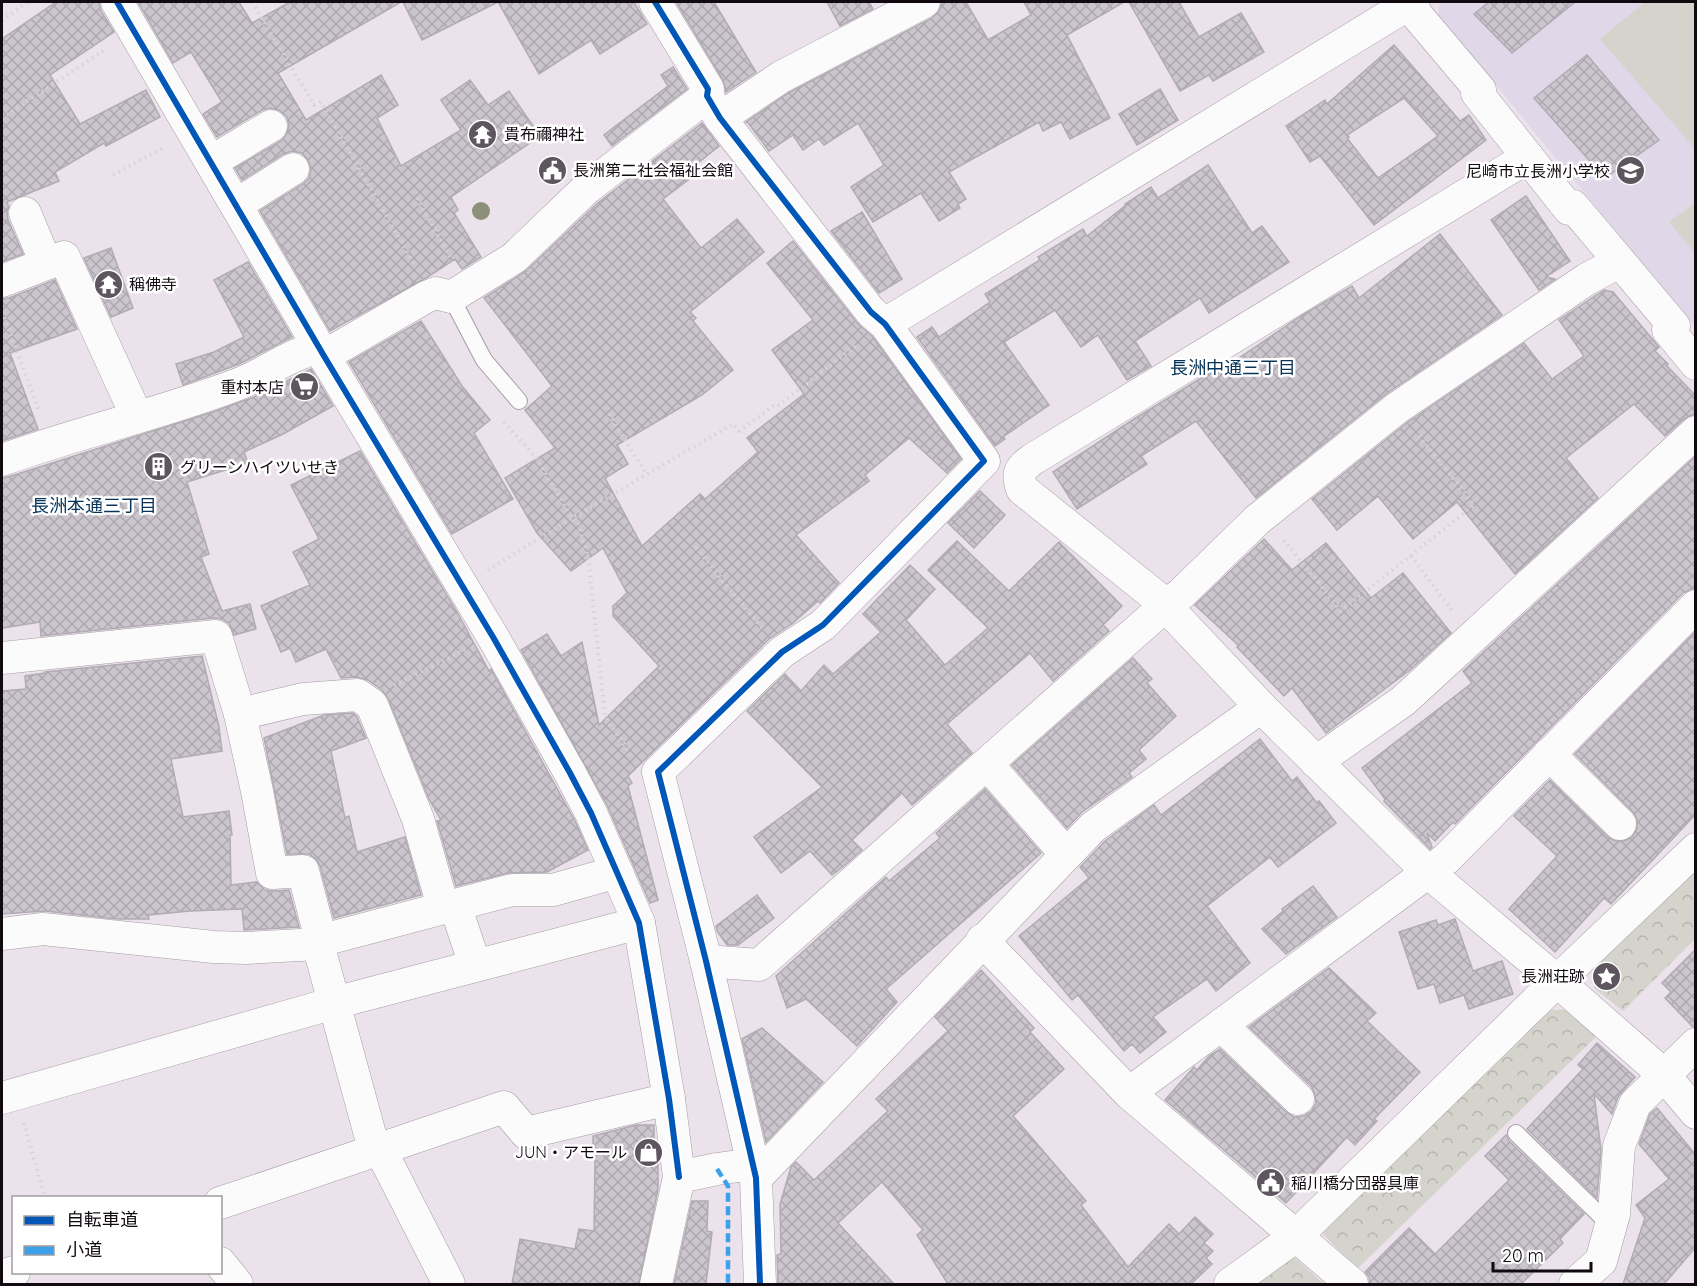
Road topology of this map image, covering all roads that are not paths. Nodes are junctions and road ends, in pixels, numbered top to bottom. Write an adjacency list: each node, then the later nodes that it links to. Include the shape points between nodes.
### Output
1 (117, 2): 8 (street)
2 (655, 2): 5 (street, via 708,89)
3 (924, 2): 5 (street, via 781,77)
4 (1412, 2): 7 (street, via 1416,14 1480,90 1477,93); 16 (street)
5 (713, 106): 15 (street, via 586,188 514,258); 16 (street, via 871,312)
6 (271, 126): 8 (street)
7 (1528, 157): 12 (street, via 1569,209 1573,206); 24 (street, via 1033,459 1021,468)
8 (211, 162): 10 (street)
9 (293, 169): 10 (street)
10 (236, 205): 17 (street)
11 (25, 213): 13 (street)
12 (1619, 262): 18 (street, via 1674,326 1668,330); 25 (street, via 1587,279 1397,408 1257,520)
13 (46, 263): 14 (street); 20 (street, via 64,257)
14 (2, 281)
15 (448, 293): 17 (street); 19 (lane, via 484,360)
16 (885, 324): 23 (street)
17 (322, 351): 20 (street, via 307,350 238,384); 36 (street, via 493,637 570,773)
18 (1695, 364)
19 (519, 401)
20 (137, 417): 22 (street)
21 (1695, 432): 31 (street, via 1403,700)
22 (2, 460)
23 (984, 461): 24 (street); 43 (street, via 822,625 782,651 658,772)
24 (1018, 477): 25 (street, via 1022,489)
25 (1165, 606): 28 (street); 32 (street)
26 (1695, 606): 30 (street)
27 (2, 658): 29 (street, via 216,636)
28 (1261, 707): 31 (street); 35 (street, via 1093,826)
29 (240, 714): 38 (street, via 303,699 358,695 372,705); 42 (street, via 272,873 303,871 320,936)
30 (1549, 754): 33 (street); 37 (street)
31 (1316, 762): 37 (street)
32 (987, 764): 35 (street); 43 (street, via 759,965)
33 (1620, 824)
34 (1695, 849): 45 (street)
35 (1066, 854): 41 (street)
36 (617, 872): 38 (street, via 553,890 513,890); 39 (street)
37 (1429, 873): 45 (street); 47 (street)
38 (449, 906): 42 (street); 44 (street)
39 (639, 923): 44 (street); 52 (street)
40 (2, 934): 42 (street, via 43,929 214,948)
41 (982, 940): 50 (street); 57 (street)
42 (318, 942): 46 (street)
43 (706, 961): 57 (street)
44 (475, 965): 46 (street)
45 (1557, 981): 49 (street); 61 (street)
46 (334, 1003): 51 (street); 56 (street, via 371,1138)
47 (1221, 1025): 50 (street); 53 (street)
48 (1695, 1044): 49 (street)
49 (1663, 1074): 54 (street); 60 (street, via 1635,1104 1619,1146)
50 (1129, 1093): 61 (street)
51 (9, 1096)
52 (669, 1099): 56 (street, via 526,1133 504,1107); 58 (street)
53 (1298, 1099)
54 (1695, 1113)
55 (1516, 1133): 60 (lane)
56 (380, 1149): 59 (street); 64 (street)
57 (754, 1171): 58 (street, via 717,1169); 66 (street)
58 (679, 1177): 65 (street)
59 (222, 1202)
60 (1611, 1226): 69 (street, via 1601,1261)
61 (1296, 1236): 67 (street); 68 (street)
62 (222, 1265): 63 (street)
63 (237, 1284)
64 (449, 1284)
65 (656, 1284)
66 (760, 1284)
67 (1230, 1284)
68 (1352, 1284)
69 (1575, 1284)

